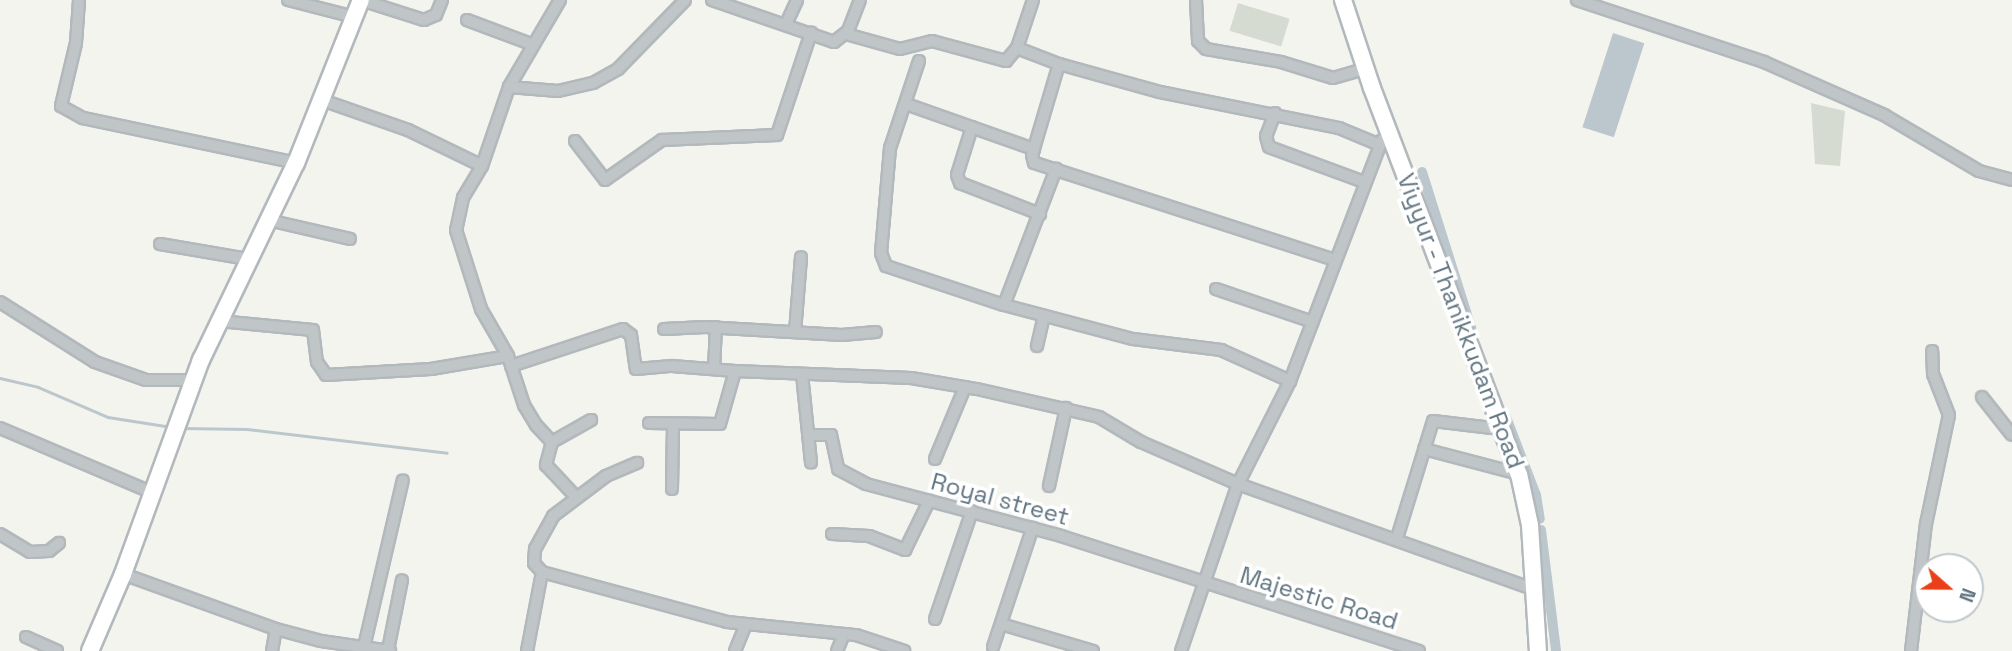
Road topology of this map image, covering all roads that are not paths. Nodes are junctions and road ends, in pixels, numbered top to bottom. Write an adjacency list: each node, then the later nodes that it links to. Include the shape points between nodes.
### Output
1 (79, 0): 33 (street, via 76,43 61,106 83,118)
2 (288, 0): 14 (street)
3 (361, 0): 4 (street, via 424,20 436,15); 14 (main road)
4 (442, 0)
5 (560, 0): 19 (street)
6 (685, 0): 24 (street, via 618,69 593,83 558,91)
7 (712, 0): 16 (street)
8 (797, 0): 16 (street)
9 (860, 0): 18 (street)
10 (1033, 0): 20 (street)
11 (1196, 0): 23 (street, via 1198,41 1206,49 1281,62 1333,78)
12 (1343, 0): 23 (main road, Viyyur - Thanikkudam Road)
13 (1577, 0): 36 (street, via 1764,62 1884,115 1979,171)
14 (354, 17): 25 (main road)
15 (467, 20): 19 (street)
16 (786, 24): 17 (street)
17 (811, 33): 18 (street, via 834,42); 30 (street, via 777,135 662,140 605,180)
18 (846, 34): 20 (street, via 900,49 932,41 1006,61)
19 (531, 44): 24 (street)
20 (1017, 48): 22 (street)
21 (919, 61): 26 (street)
22 (1059, 64): 27 (street, via 1160,92); 32 (street)
23 (1365, 69): 29 (main road, Viyyur - Thanikkudam Road)
24 (509, 88): 34 (street)
25 (322, 100): 33 (main road); 34 (street, via 408,130)
26 (906, 104): 28 (street); 47 (street, via 896,121 890,148 884,262 889,268)
27 (1275, 113): 31 (street, via 1339,128); 37 (street, via 1266,136 1269,147)
28 (972, 127): 32 (street); 38 (street, via 958,169 960,183)
29 (1387, 128): 31 (street); 70 (main road, Viyyur - Thanikkudam Road)
30 (575, 141)
31 (1380, 145): 37 (street)
32 (1034, 149): 35 (street, via 1034,163)
33 (296, 163): 39 (main road)
34 (482, 166): 57 (street, via 463,198 456,230 481,309)
35 (1056, 169): 38 (street); 44 (street)
36 (2012, 180)
37 (1364, 182): 44 (street)
38 (1040, 214): 47 (street)
39 (268, 220): 40 (street); 43 (main road)
40 (350, 239)
41 (160, 244): 43 (street)
42 (801, 257): 53 (street)
43 (248, 259): 49 (main road)
44 (1335, 260): 50 (street)
45 (1216, 289): 50 (street)
46 (0, 302): 61 (street, via 95,362 155,381)
47 (1004, 305): 48 (street)
48 (1044, 316): 55 (street); 62 (street, via 1133,339 1221,351)
49 (219, 321): 57 (street, via 313,330 317,362 327,375); 61 (main road)
50 (1313, 322): 62 (street)
51 (716, 327): 52 (street); 53 (street); 58 (street)
52 (664, 329)
53 (795, 332): 54 (street)
54 (876, 332)
55 (1037, 346)
56 (1932, 351): 118 (street, via 1933,374 1950,415 1926,524)
57 (510, 361): 58 (street, via 623,329 631,335 636,369); 73 (street, via 524,405)
58 (715, 369): 59 (street)
59 (735, 371): 60 (street); 68 (street, via 720,424)
60 (802, 374): 63 (street, via 911,378); 72 (street)
61 (193, 380): 83 (main road)
62 (1290, 381): 80 (street)
63 (965, 387): 65 (street); 75 (street)
64 (1982, 397): 71 (street)
65 (1066, 408): 80 (street, via 1099,417 1141,442); 81 (street)
66 (591, 420): 73 (street)
67 (649, 423): 68 (street)
68 (673, 424): 82 (street)
69 (0, 428): 83 (street)
70 (1502, 429): 74 (street, via 1435,419); 78 (main road, Viyyur - Thanikkudam Road)
71 (2012, 435)
72 (808, 436): 77 (street); 85 (street, Royal street, via 831,435 843,474)
73 (552, 442): 84 (street, via 546,465)
74 (1424, 449): 78 (street); 90 (street)
75 (935, 459)
76 (637, 463): 84 (street)
77 (811, 463)
78 (1519, 474): 96 (main road, Viyyur - Thanikkudam Road, via 1530,525)
79 (403, 480): 104 (street)
80 (1238, 484): 90 (street); 95 (street)
81 (1049, 486)
82 (672, 489)
83 (153, 493): 93 (main road)
84 (575, 496): 92 (street, via 553,516 535,549 534,563)
85 (929, 501): 86 (street, Royal street); 89 (street, via 905,550 869,536)
86 (972, 511): 87 (street, Royal street); 97 (street)
87 (1033, 527): 95 (street, Royal street); 99 (street)
88 (0, 534): 91 (street, via 30,552 49,551)
89 (832, 534)
90 (1397, 538): 96 (street)
91 (59, 543)
92 (541, 572): 98 (street); 110 (street)
93 (123, 574): 100 (street); 107 (main road)
94 (402, 580): 109 (street)
95 (1207, 585): 115 (street); 116 (street, Majestic Road)
96 (1533, 589): 117 (main road, Viyyur - Thanikkudam Road)
97 (935, 620)
98 (746, 624): 101 (street); 111 (street)
99 (1001, 624): 105 (street); 114 (street)
100 (276, 629): 103 (street); 108 (street)
101 (843, 636): 112 (street); 113 (street, via 856,635)
102 (26, 638): 106 (street)
103 (338, 647): 104 (street)
104 (364, 647): 109 (street)
105 (993, 647)
106 (57, 651)
107 (90, 651)
108 (272, 651)
109 (389, 651)
110 (527, 651)
111 (735, 651)
112 (837, 651)
113 (904, 651)
114 (1093, 651)
115 (1181, 651)
116 (1419, 651)
117 (1538, 651)
118 (1910, 651)

